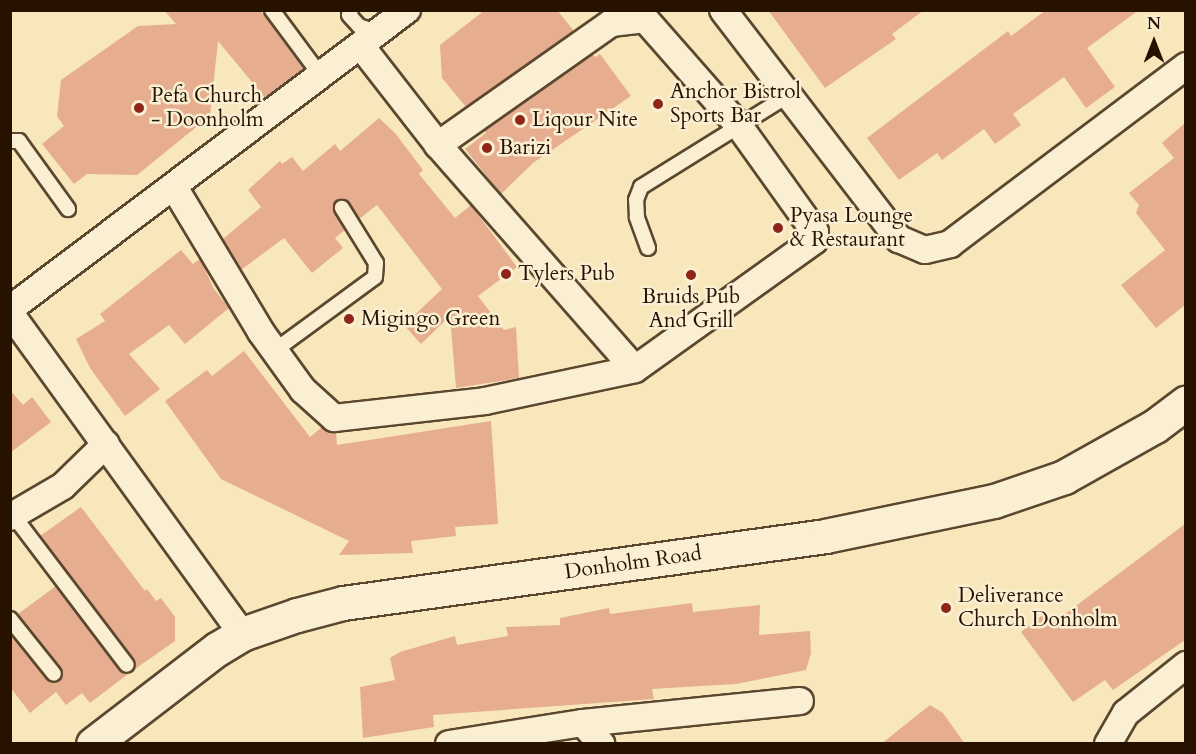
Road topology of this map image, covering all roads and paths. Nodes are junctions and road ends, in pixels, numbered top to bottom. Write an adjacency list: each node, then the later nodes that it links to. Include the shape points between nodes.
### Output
1 (272, 10): 7 (lane)
2 (351, 10): 5 (lane, via 350,15)
3 (407, 10): 5 (street)
4 (723, 10): 8 (street)
5 (370, 39): 7 (street); 11 (street)
6 (1185, 66): 8 (street, via 939,249 911,247 899,239)
7 (321, 76): 12 (street)
8 (788, 96): 9 (lane)
9 (739, 126): 11 (street, via 645,19 611,23); 15 (lane, via 641,187 636,200 637,217); 19 (street, via 815,232 814,241)
10 (10, 141): 14 (lane, via 19,141)
11 (438, 145): 19 (street)
12 (174, 187): 16 (street); 18 (street)
13 (342, 208): 18 (lane, via 376,263 375,277)
14 (68, 209)
15 (648, 248)
16 (10, 309)
17 (10, 314): 21 (street)
18 (274, 351): 19 (street, via 303,390 334,418 485,401)
19 (635, 369)
20 (1185, 404): 24 (main road, Donholm Road, via 1146,432 1064,477 994,501 825,536 343,603)
21 (106, 444): 22 (street, via 63,486); 24 (street)
22 (12, 516): 25 (lane)
23 (10, 619): 27 (lane)
24 (242, 634): 30 (main road, Donholm Road)
25 (127, 665)
26 (1185, 665): 33 (street, via 1126,713)
27 (54, 674)
28 (800, 701): 29 (street)
29 (583, 723): 31 (street); 32 (street)
30 (93, 744)
31 (449, 744)
32 (601, 744)
33 (1108, 744)

